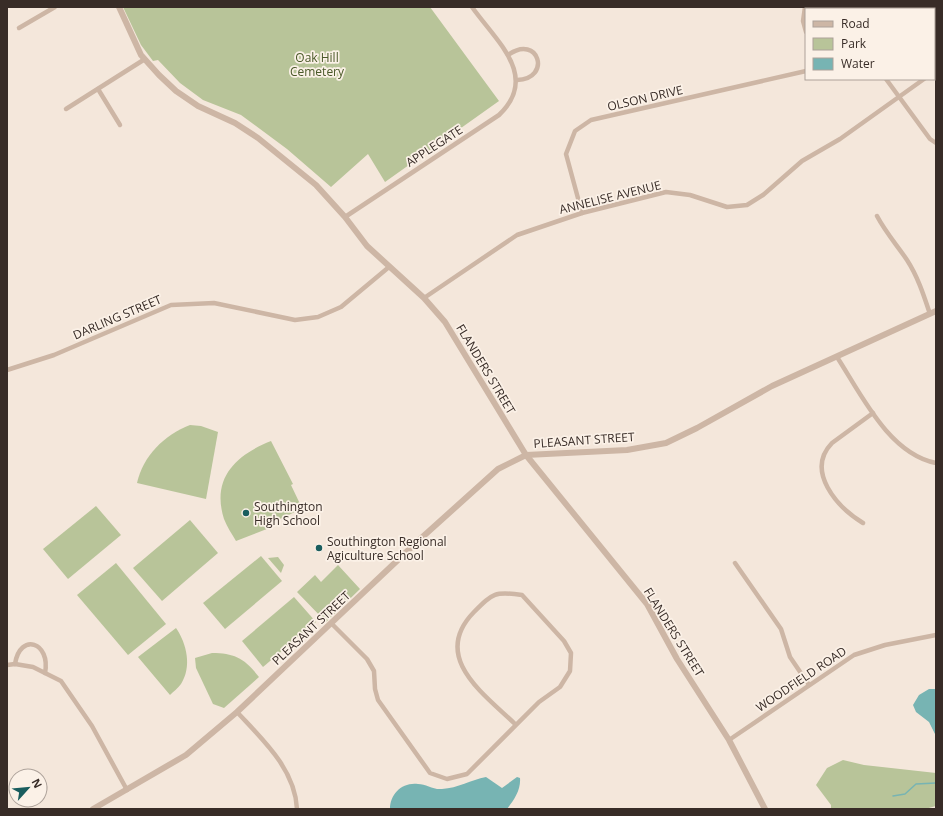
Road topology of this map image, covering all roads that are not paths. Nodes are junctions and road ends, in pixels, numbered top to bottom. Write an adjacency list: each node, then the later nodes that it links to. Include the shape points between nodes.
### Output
1 (55, 7): 5 (street)
2 (119, 7): 8 (street, FLANDERS STREET)
3 (472, 7): 7 (street)
4 (805, 7): 6 (street)
5 (19, 28)
6 (805, 28)
7 (508, 55): 10 (street, via 515,67); 10 (street, via 524,48 531,50 538,59 533,75)
8 (145, 59): 13 (street); 20 (street, FLANDERS STREET, via 176,91 198,106 258,138 316,185)
9 (805, 71): 18 (street, OLSON DRIVE, via 591,120 575,131 566,154)
10 (517, 80): 20 (street, APPLEGATE, via 514,97 499,115)
11 (887, 80): 14 (street)
12 (923, 80): 14 (street, ANNELISE AVENUE)
13 (98, 89): 15 (street); 16 (street)
14 (899, 97): 17 (street, via 930,140); 18 (street, ANNELISE AVENUE, via 840,139 802,161 763,195 747,205 726,207 690,195 666,192)
15 (66, 109)
16 (120, 125)
17 (936, 143)
18 (582, 213): 22 (street, ANNELISE AVENUE, via 517,235)
19 (877, 216): 23 (street, via 884,230 907,260)
20 (345, 217): 21 (street, FLANDERS STREET, via 367,246)
21 (389, 267): 22 (street, FLANDERS STREET); 25 (street, DARLING STREET, via 341,307 318,317 295,320 214,303 171,306 54,354)
22 (424, 298): 27 (street, FLANDERS STREET, via 445,322)
23 (933, 313): 24 (street, PLEASANT STREET)
24 (837, 357): 26 (street); 27 (street, PLEASANT STREET, via 772,386 666,443 627,450)
25 (7, 370)
26 (873, 413): 28 (street, via 904,450); 29 (street, via 832,443 821,460 822,472 830,495 851,516)
27 (526, 455): 31 (street, PLEASANT STREET, via 498,469); 39 (street, FLANDERS STREET, via 647,604 677,659)
28 (936, 464)
29 (863, 523)
30 (735, 563): 36 (street, via 781,629 790,656)
31 (332, 624): 37 (street, PLEASANT STREET); 38 (street, via 367,659 374,671 378,700 430,773 447,779 467,774)
32 (936, 635): 36 (street, WOODFIELD ROAD, via 863,651)
33 (14, 664): 34 (street); 35 (street, via 33,667); 35 (street, via 18,652 26,645 38,646 44,653)
34 (7, 665)
35 (45, 673): 40 (street, via 61,681 86,718)
36 (809, 685): 39 (street, WOODFIELD ROAD)
37 (237, 712): 40 (street, PLEASANT STREET, via 186,755); 42 (street, via 278,757 290,781)
38 (515, 724): 38 (street, via 560,687 570,671 571,653 564,641 522,595 504,593 491,596 466,620 458,639 458,661 466,676)
39 (729, 740): 43 (street, FLANDERS STREET)
40 (127, 790): 41 (street, PLEASANT STREET)
41 (93, 809)
42 (297, 809)
43 (765, 809)

